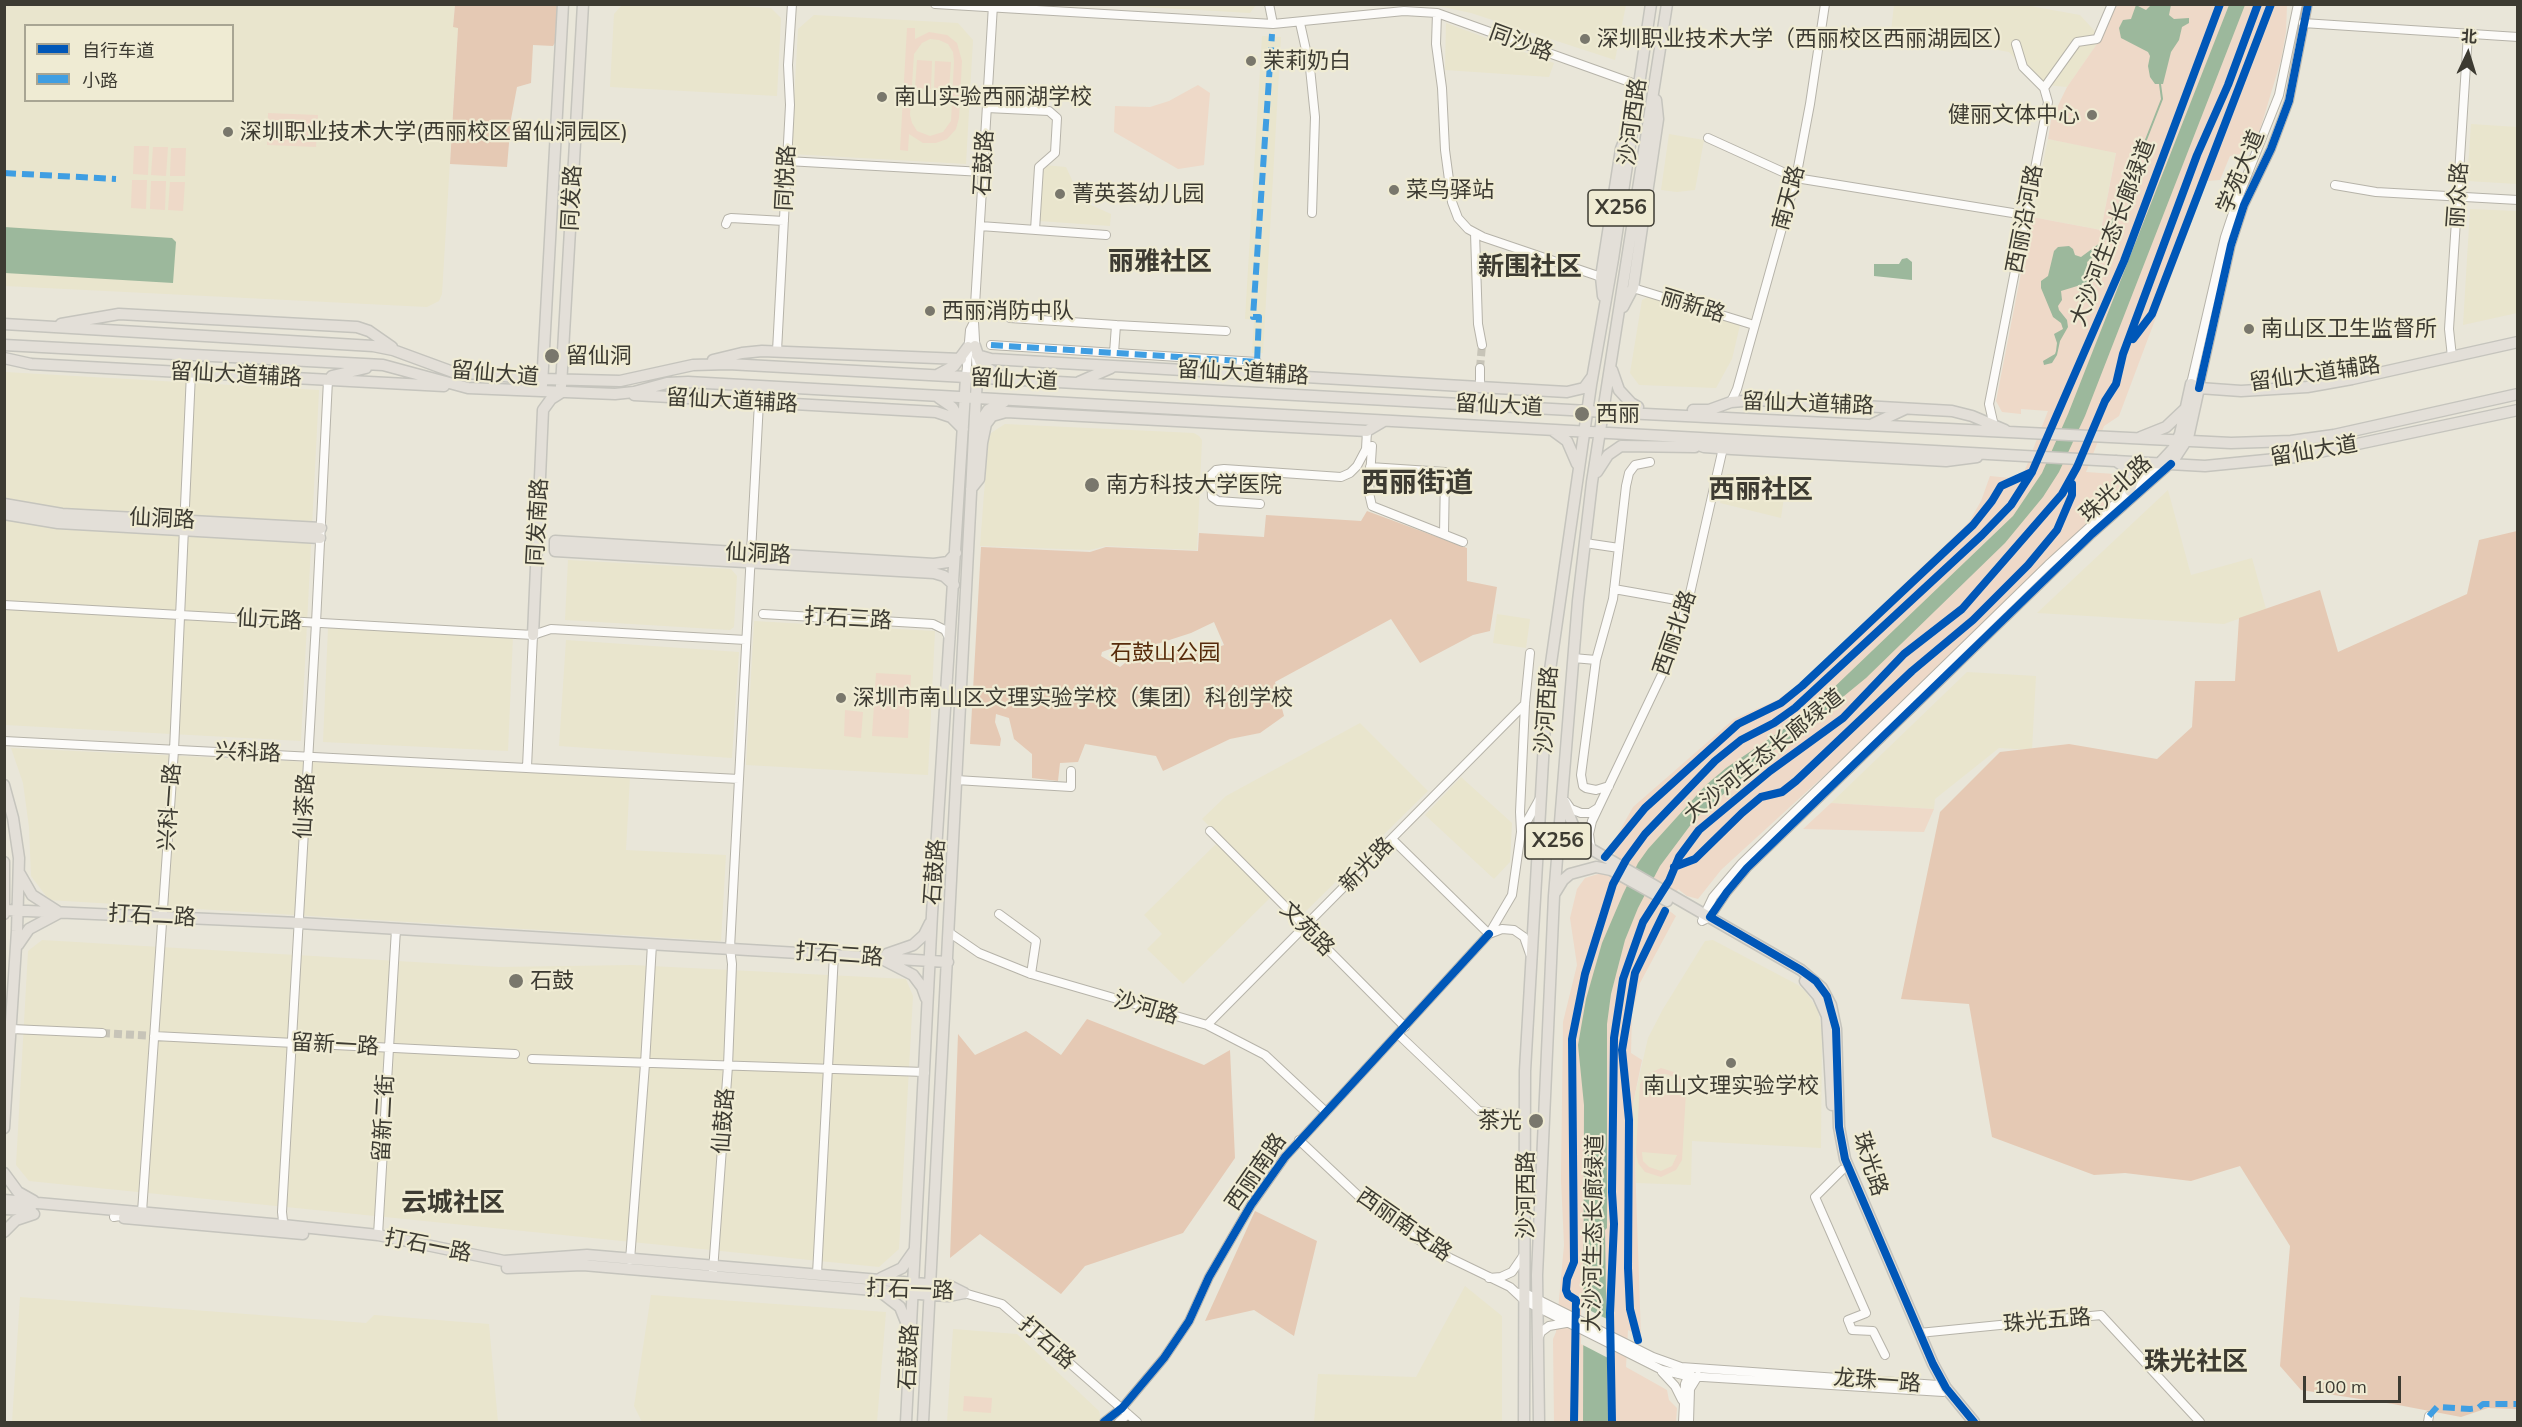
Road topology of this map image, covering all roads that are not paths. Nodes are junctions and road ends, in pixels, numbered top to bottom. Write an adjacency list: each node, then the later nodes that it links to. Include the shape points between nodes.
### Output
1 (563, 4): 77 (main road, 同发路)
2 (583, 4): 80 (main road, 同发路)
3 (792, 4): 26 (street, 同悦路)
4 (935, 4): 12 (street, 同沙路)
5 (1269, 4): 16 (street)
6 (1651, 4): 20 (main road, 沙河西路 / X256)
7 (1667, 4): 22 (main road, 沙河西路 / X256)
8 (1825, 4): 28 (street, 南天路)
9 (2112, 4): 21 (street, via 2097,39 2077,42)
10 (2298, 4): 82 (street, 学苑大道, via 2279,95 2225,237)
11 (2308, 4): 15 (street, 学苑大道)
12 (993, 6): 16 (street, 同沙路); 23 (street, 石鼓路)
13 (1437, 13): 14 (street, 同沙路, via 1404,11); 20 (street, 同沙路); 38 (street, via 1436,44 1452,202 1458,218)
14 (1300, 23): 16 (street, 同沙路); 32 (street, via 1315,117)
15 (2303, 23): 17 (street); 82 (street, 学苑大道, via 2289,101 2230,245)
16 (1273, 24)
17 (2468, 34): 18 (street); 30 (street, 丽众路)
18 (2517, 37)
19 (2016, 44): 21 (street, via 2023,67)
20 (1638, 85): 24 (main road, 沙河西路 / X256)
21 (2044, 88): 33 (street, 西丽沿河路, via 2048,102)
22 (1654, 92): 41 (main road, via 1658,118); 43 (main road, 沙河西路 / X256)
23 (987, 108): 27 (street, 石鼓路); 37 (street, via 1049,111 1057,118 1055,153 1039,167)
24 (1634, 117): 40 (main road, via 1621,149); 42 (main road, 沙河西路 / X256)
25 (1708, 138): 28 (street)
26 (787, 161): 27 (street); 34 (street, 同悦路)
27 (983, 171): 36 (street, 石鼓路)
28 (1796, 178): 33 (street); 48 (street, 南天路)
29 (2335, 185): 30 (street)
30 (2458, 197): 31 (street); 60 (street, 丽众路)
31 (2517, 200)
32 (1312, 213)
33 (2025, 215): 100 (street, 西丽沿河路)
34 (784, 221): 35 (street, via 731,218); 58 (street, 同悦路)
35 (726, 224)
36 (980, 226): 37 (street); 57 (street, 石鼓路)
37 (1035, 230): 39 (street)
38 (1475, 234): 40 (street); 56 (street)
39 (1106, 235)
40 (1601, 277): 42 (main road)
41 (1633, 288): 43 (main road); 48 (street, 丽新路)
42 (1604, 311): 74 (main road, 沙河西路 / X256)
43 (1619, 313): 66 (main road, 沙河西路 / X256)
44 (1010, 318): 47 (street)
45 (222, 319): 49 (main road, via 119,314); 52 (main road); 59 (main road, via 357,327)
46 (4, 324): 49 (main road, 留仙大道)
47 (1116, 325): 50 (street); 61 (street)
48 (1754, 325): 86 (street, 南天路)
49 (37, 326): 52 (main road, 留仙大道)
50 (1226, 331)
51 (2517, 334): 60 (main road, 留仙大道辅路)
52 (263, 339): 59 (main road, 留仙大道, via 373,346)
53 (2517, 342): 60 (main road, 留仙大道辅路)
54 (4, 345): 68 (main road, 留仙大道)
55 (991, 345): 61 (street)
56 (1482, 345)
57 (974, 349): 64 (main road); 69 (main road, 留仙大道辅路, via 991,359); 75 (street, 石鼓路); 78 (main road, via 991,372)
58 (777, 351): 62 (main road, 留仙大道辅路); 67 (main road, 留仙大道辅路, via 742,353)
59 (400, 353): 77 (main road, 留仙大道, via 453,372)
60 (2451, 353): 82 (main road, 留仙大道辅路, via 2295,381)
61 (1114, 354): 65 (street)
62 (843, 355): 64 (main road, 留仙大道辅路); 71 (main road)
63 (4, 358): 72 (main road, 留仙大道辅路, via 31,364)
64 (961, 359): 73 (main road, via 950,369)
65 (1257, 362)
66 (1611, 364): 103 (main road, via 1619,390); 109 (main road, 沙河西路 / X256)
67 (693, 365): 71 (main road, 留仙大道); 80 (main road, 留仙大道, via 620,381)
68 (386, 366): 76 (main road); 84 (main road, 留仙大道)
69 (1114, 366): 81 (main road); 83 (main road, 留仙大道辅路)
70 (1480, 368): 83 (street)
71 (885, 372): 73 (main road, 留仙大道)
72 (191, 373): 76 (main road, 留仙大道辅路); 140 (street, 兴科一路)
73 (933, 375): 75 (main road, 留仙大道)
74 (1592, 376): 85 (main road, 留仙大道辅路, via 1584,388 1572,392); 108 (main road, 沙河西路 / X256)
75 (972, 377): 78 (main road, 留仙大道); 94 (main road, 石鼓路)
76 (311, 379): 79 (main road, 留仙大道辅路)
77 (542, 379): 80 (main road, 留仙大道); 88 (main road, 同发路)
78 (1008, 379): 81 (main road, 留仙大道)
79 (328, 380): 84 (main road, 留仙大道辅路); 141 (street, 仙茶路)
80 (561, 380): 89 (main road, 同发路)
81 (1077, 383): 104 (main road, 留仙大道)
82 (2196, 385): 102 (main road, 学苑大道); 124 (main road, 学苑大道)
83 (1480, 387): 85 (main road, 留仙大道辅路)
84 (468, 388): 87 (main road, 留仙大道)
85 (1509, 388): 104 (main road)
86 (1737, 389): 95 (street); 98 (street, 南天路)
87 (519, 390): 88 (main road, 留仙大道); 106 (main road, via 535,398)
88 (542, 391): 89 (main road, 留仙大道)
89 (561, 392): 91 (main road, 留仙大道); 106 (main road)
90 (879, 393): 91 (main road, 留仙大道, via 677,382); 93 (main road, 留仙大道); 101 (main road)
91 (604, 394): 97 (main road, 留仙大道辅路)
92 (2517, 394): 124 (main road, 留仙大道, via 2312,439 2252,443)
93 (929, 396): 94 (main road, 留仙大道); 116 (main road, via 952,407)
94 (970, 399): 96 (main road, 留仙大道); 116 (main road, 石鼓路); 121 (main road, 石鼓路)
95 (1743, 400): 98 (main road, 留仙大道辅路); 105 (main road, 留仙大道辅路)
96 (1011, 401): 99 (main road, 留仙大道); 121 (main road, via 987,410)
97 (759, 402): 101 (main road, 留仙大道辅路); 148 (street, 仙鼓路)
98 (1731, 402): 103 (main road, 留仙大道辅路, via 1699,410)
99 (1052, 403): 110 (main road); 112 (main road, 留仙大道)
100 (1989, 404): 111 (street); 114 (street, 西丽沿河路)
101 (825, 405): 116 (main road, 留仙大道辅路, via 936,412 951,417)
102 (2187, 406): 123 (main road, via 2166,427); 124 (main road, 学苑大道)
103 (1638, 407): 109 (main road, 留仙大道辅路, via 1618,406)
104 (1549, 408): 108 (main road, 留仙大道)
105 (1907, 408): 111 (main road, 留仙大道辅路); 113 (main road)
106 (543, 410): 158 (main road, 同发南路)
107 (2517, 410): 131 (main road, 留仙大道, via 2296,457 2205,466)
108 (1587, 411): 109 (main road, 留仙大道); 117 (main road, 沙河西路 / X256)
109 (1604, 412): 113 (main road, 留仙大道); 119 (main road, 沙河西路 / X256)
110 (1082, 415): 118 (main road); 135 (main road, via 1006,412 992,416 983,432 979,479)
111 (1972, 416): 114 (main road, 留仙大道辅路)
112 (1384, 420): 115 (main road, 留仙大道); 118 (main road)
113 (1870, 426): 120 (main road, 留仙大道)
114 (1994, 426): 120 (main road, 留仙大道辅路)
115 (1546, 428): 117 (main road, 留仙大道); 133 (main road, via 1568,441)
116 (963, 429): 147 (main road, 石鼓路)
117 (1584, 430): 119 (main road, 留仙大道); 133 (main road, 沙河西路 / X256)
118 (1367, 431): 138 (street, via 1366,449 1357,466 1341,477 1224,469 1211,475 1212,497 1218,501)
119 (1601, 432): 122 (main road, 留仙大道); 134 (main road, 沙河西路 / X256)
120 (2010, 433): 123 (main road, 留仙大道)
121 (974, 435): 135 (main road, 石鼓路)
122 (1673, 436): 126 (main road); 128 (main road, 留仙大道)
123 (2135, 439): 124 (main road, 留仙大道)
124 (2182, 441): 131 (main road, 学苑大道)
125 (1372, 446): 132 (street)
126 (1704, 447): 127 (main road); 134 (main road, via 1621,447 1608,455)
127 (1723, 448): 128 (main road, via 1946,461); 151 (street, 西丽北路)
128 (1995, 454): 129 (main road, 留仙大道)
129 (2111, 460): 131 (main road, 留仙大道); 136 (main road, via 2128,472)
130 (1650, 462): 146 (street, via 1635,465 1629,473)
131 (2166, 464): 136 (street, 珠光北路); 192 (street, 珠光北路, via 1747,868)
132 (1371, 467): 142 (street, via 1372,506); 142 (street, via 1445,472)
133 (1579, 473): 175 (main road, 沙河西路 / X256, via 1548,679)
134 (1592, 482): 144 (main road, 沙河西路 / X256)
135 (971, 489): 171 (main road, 石鼓路)
136 (2130, 491): 192 (street, 珠光北路, via 2048,565 1742,863 1720,887)
137 (4, 504): 140 (main road, 仙洞路)
138 (1260, 504)
139 (4, 514): 140 (main road, 仙洞路, via 58,523)
140 (184, 525): 141 (main road, 仙洞路); 155 (street, 兴科一路)
141 (320, 533): 156 (street, 仙茶路)
142 (1444, 534): 143 (street)
143 (1463, 542)
144 (1585, 543): 146 (street); 162 (main road, 沙河西路 / X256)
145 (555, 546): 148 (main road, 仙洞路)
146 (1619, 548): 150 (street)
147 (956, 553): 148 (main road, 仙洞路, via 948,562 934,564); 149 (main road, 石鼓路)
148 (751, 558): 149 (main road, 仙洞路, via 934,573); 159 (street, 仙鼓路)
149 (954, 585): 153 (main road, 石鼓路)
150 (1614, 589): 151 (street); 163 (street)
151 (1688, 602): 173 (street, 西丽北路, via 1666,666)
152 (4, 606): 155 (street, 仙元路)
153 (953, 606): 157 (street, via 945,619); 160 (main road, 石鼓路)
154 (763, 614): 157 (street, 打石三路)
155 (180, 615): 156 (street, 仙元路); 166 (street, 兴科一路)
156 (316, 623): 158 (street, 仙元路); 167 (street, 仙茶路)
157 (933, 624): 160 (street, via 945,630)
158 (533, 634): 159 (street, 仙元路, via 551,629); 168 (street)
159 (746, 640): 170 (street, 仙鼓路)
160 (951, 642): 189 (main road, 石鼓路)
161 (1530, 653): 164 (street)
162 (1574, 658): 163 (street); 174 (main road, 沙河西路 / X256)
163 (1596, 660): 173 (street, via 1581,781 1590,790)
164 (1525, 704): 179 (street); 180 (street, 新光路)
165 (4, 741): 166 (street, 兴科路)
166 (174, 750): 167 (street, 兴科路); 191 (street, 兴科一路)
167 (307, 755): 168 (street, 兴科路); 193 (street, 仙茶路)
168 (527, 767): 170 (street, 兴科路)
169 (1071, 771): 171 (street, via 1071,787)
170 (739, 779): 199 (street, 仙鼓路)
171 (956, 780): 196 (main road, 石鼓路)
172 (4, 784): 184 (main road, via 17,838)
173 (1609, 786): 177 (street, 西丽北路)
174 (1563, 787): 176 (street, 珠光路); 185 (main road, 沙河西路 / X256)
175 (1542, 795): 179 (street, 西丽南路); 205 (main road, 沙河西路 / X256)
176 (1563, 799): 177 (street, via 1581,813); 181 (main road, 珠光路, via 1575,830)
177 (1598, 808): 181 (street, 西丽北路, via 1590,827)
178 (1210, 831): 194 (street, 文苑路)
179 (1521, 832): 197 (street, 西丽南路, via 1512,896)
180 (1392, 839): 194 (street, 新光路); 197 (street)
181 (1591, 849): 183 (main road, 珠光路)
182 (4, 862): 187 (main road)
183 (1613, 867): 185 (main road, via 1570,874); 192 (main road, 珠光路)
184 (18, 870): 186 (main road); 188 (main road, via 32,895)
185 (1554, 896): 248 (main road, 沙河西路 / X256)
186 (18, 910): 187 (main road, 打石二路); 188 (main road, 打石二路); 200 (main road)
187 (5, 912)
188 (60, 912): 191 (main road, 打石二路); 200 (main road, via 29,929)
189 (933, 914): 202 (main road, via 919,940); 203 (main road, 石鼓路)
190 (999, 914): 206 (street, via 1036,941)
191 (162, 917): 193 (main road, 打石二路); 213 (street, 兴科一路)
192 (1705, 917): 226 (main road, 珠光路, via 1801,979 1818,996 1828,1023 1832,1126); 250 (main road, 珠光路, via 1801,970 1827,996 1836,1029 1839,1127 1845,1159)
193 (299, 923): 195 (main road, 打石二路); 214 (street, 仙茶路)
194 (1306, 927): 208 (street, 新光路); 209 (street, 文苑路)
195 (396, 929): 198 (main road, 打石二路); 215 (street, 留新二街)
196 (950, 933): 204 (main road, 石鼓路); 206 (street, 沙河路, via 979,953)
197 (1489, 934): 205 (street, via 1502,929 1520,933); 209 (street, 西丽南路)
198 (652, 944): 199 (main road, 打石二路); 218 (street)
199 (730, 948): 201 (main road, 打石二路); 219 (street, 仙鼓路)
200 (16, 951): 210 (main road)
201 (834, 954): 202 (main road, 打石二路); 220 (street)
202 (879, 957): 203 (main road, 打石二路); 207 (main road, via 913,975 922,987)
203 (930, 960): 204 (main road, 打石二路); 207 (main road, 石鼓路)
204 (948, 962): 245 (main road, 石鼓路)
205 (1532, 965): 238 (main road, 沙河西路 / X256, via 1525,1071)
206 (1031, 974): 208 (street, 沙河路)
207 (927, 1007): 221 (main road, 石鼓路)
208 (1207, 1025): 222 (street, 沙河路, via 1265,1055)
209 (1405, 1027): 212 (street, 西丽南路)
210 (11, 1029): 211 (street); 224 (main road)
211 (102, 1033)
212 (1398, 1034): 222 (street, 西丽南路); 223 (street, via 1479,1111)
213 (154, 1036): 214 (street, 留新一路); 232 (street, 兴科一路)
214 (293, 1043): 215 (street, 留新一路); 234 (street, 仙茶路)
215 (388, 1048): 216 (street, 留新一路); 236 (street, 留新二街)
216 (515, 1054)
217 (532, 1059): 218 (street)
218 (645, 1064): 219 (street); 239 (street)
219 (728, 1066): 220 (street); 240 (street, 仙鼓路)
220 (828, 1070): 221 (street); 241 (street)
221 (925, 1072): 237 (main road, 石鼓路)
222 (1326, 1112): 225 (street, 西丽南路)
223 (1501, 1114)
224 (4, 1128)
225 (1299, 1140): 242 (street, 西丽南支路, via 1383,1216); 258 (street, 西丽南路, via 1251,1205 1209,1277 1189,1321)
226 (1842, 1170): 253 (street, via 1815,1197 1866,1313 1848,1320 1852,1330 1873,1331); 256 (main road, 珠光路, via 1921,1354)
227 (4, 1173): 229 (main road, via 18,1192)
228 (4, 1200): 229 (main road, 打石一路)
229 (43, 1204): 232 (main road, 打石一路)
230 (4, 1209): 231 (main road, 打石一路)
231 (26, 1209): 233 (main road, 打石一路); 235 (main road, via 35,1214 16,1220)
232 (142, 1212): 233 (street); 234 (main road, 打石一路)
233 (114, 1217): 234 (main road, 打石一路)
234 (284, 1228): 236 (main road, 打石一路); 240 (main road, 打石一路, via 416,1248 504,1268 583,1265)
235 (4, 1232)
236 (378, 1235): 239 (main road, 打石一路, via 504,1262 587,1255)
237 (916, 1245): 243 (main road, via 902,1268); 244 (main road, 石鼓路)
238 (1526, 1247): 242 (street, via 1512,1272); 247 (main road, 沙河西路 / X256)
239 (630, 1260): 240 (main road, 打石一路)
240 (713, 1272): 241 (main road, 打石一路); 243 (main road, 打石一路)
241 (817, 1274): 243 (main road, 打石一路)
242 (1487, 1277): 247 (street, 西丽南支路)
243 (872, 1284): 244 (main road, 打石一路); 252 (main road, via 900,1307 908,1326)
244 (913, 1288): 245 (main road, 打石一路); 252 (main road, 石鼓路)
245 (931, 1289): 246 (main road, 打石一路, via 949,1296); 260 (main road, 石鼓路)
246 (964, 1293): 258 (street, 打石路, via 1002,1304)
247 (1523, 1295): 248 (street, 龙珠一路); 264 (main road, 沙河西路 / X256)
248 (1537, 1303): 249 (street, 龙珠一路); 251 (main road, 沙河西路 / X256); 255 (street, 龙珠一路)
249 (1570, 1323): 251 (street, via 1552,1324); 254 (street, 龙珠一路)
250 (1919, 1333): 256 (main road, 珠光路); 270 (street, 珠光五路, via 2101,1315)
251 (1538, 1339): 265 (main road, 沙河西路 / X256)
252 (910, 1346): 259 (main road, 石鼓路)
253 (1885, 1355)
254 (1656, 1368): 255 (street, 龙珠一路); 257 (street, via 1675,1386)
255 (1694, 1374): 256 (street, 龙珠一路); 257 (street, via 1684,1387); 267 (street)
256 (1942, 1388): 268 (main road, 珠光路); 269 (main road, 珠光路)
257 (1683, 1406): 266 (street)
258 (1125, 1411): 261 (street, 西丽南路); 262 (street); 263 (street, 打石路)
259 (906, 1422)
260 (923, 1422)
261 (1104, 1422)
262 (1119, 1422)
263 (1137, 1422)
264 (1524, 1422)
265 (1539, 1422)
266 (1683, 1422)
267 (1689, 1422)
268 (1967, 1422)
269 (1974, 1422)
270 (2200, 1422)

